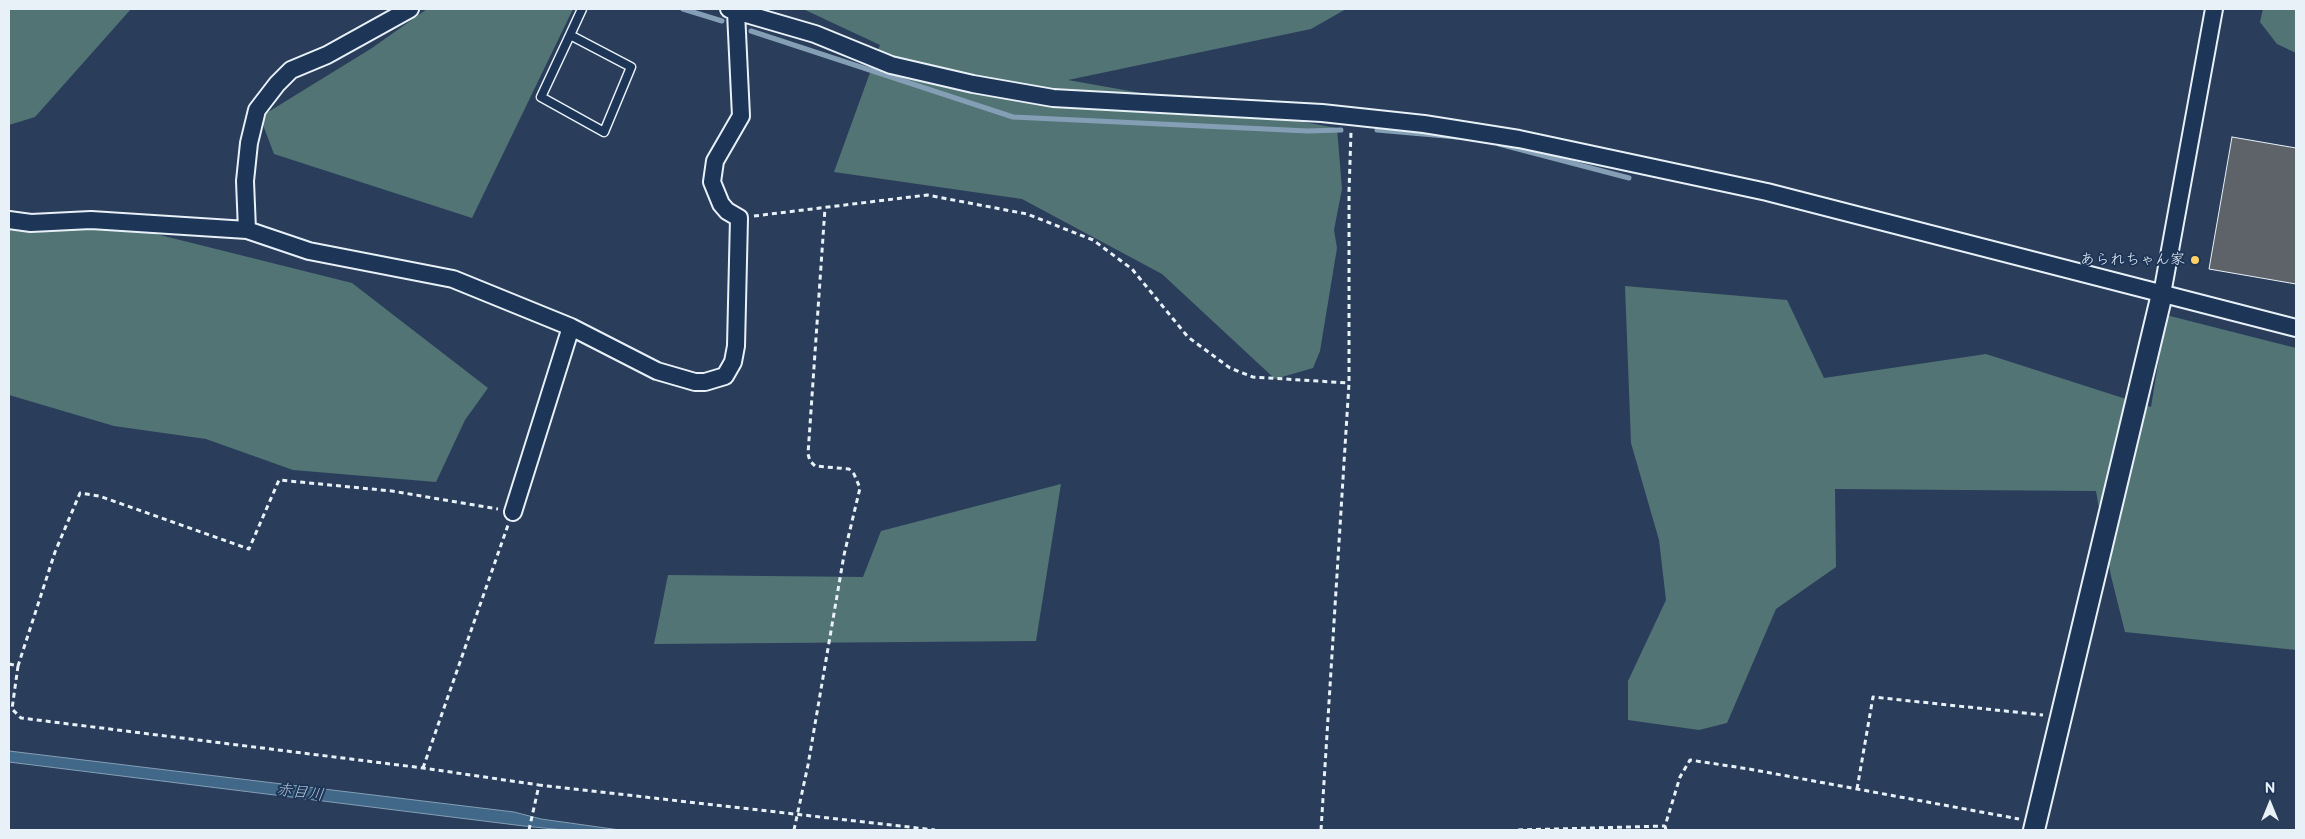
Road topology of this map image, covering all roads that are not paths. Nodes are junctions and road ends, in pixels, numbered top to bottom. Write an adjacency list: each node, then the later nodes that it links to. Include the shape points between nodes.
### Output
1 (410, 9): 7 (street, via 327,55 291,70 257,110 245,181)
2 (582, 9): 5 (lane)
3 (2214, 9): 8 (street)
4 (733, 10): 8 (street, via 815,34 891,65 1053,98 1352,117 1519,139 1757,190); 9 (street, via 741,116 715,160 712,182 721,204 727,212 739,218 733,362 725,376 695,382 657,371)
5 (570, 34): 5 (lane, via 541,97 604,132 631,67)
6 (9, 220): 7 (street, via 31,223 91,220)
7 (247, 230): 9 (street, via 309,251 453,279)
8 (2162, 294): 10 (street); 12 (street)
9 (571, 327): 11 (street)
10 (2296, 328)
11 (513, 512)
12 (2035, 826)

